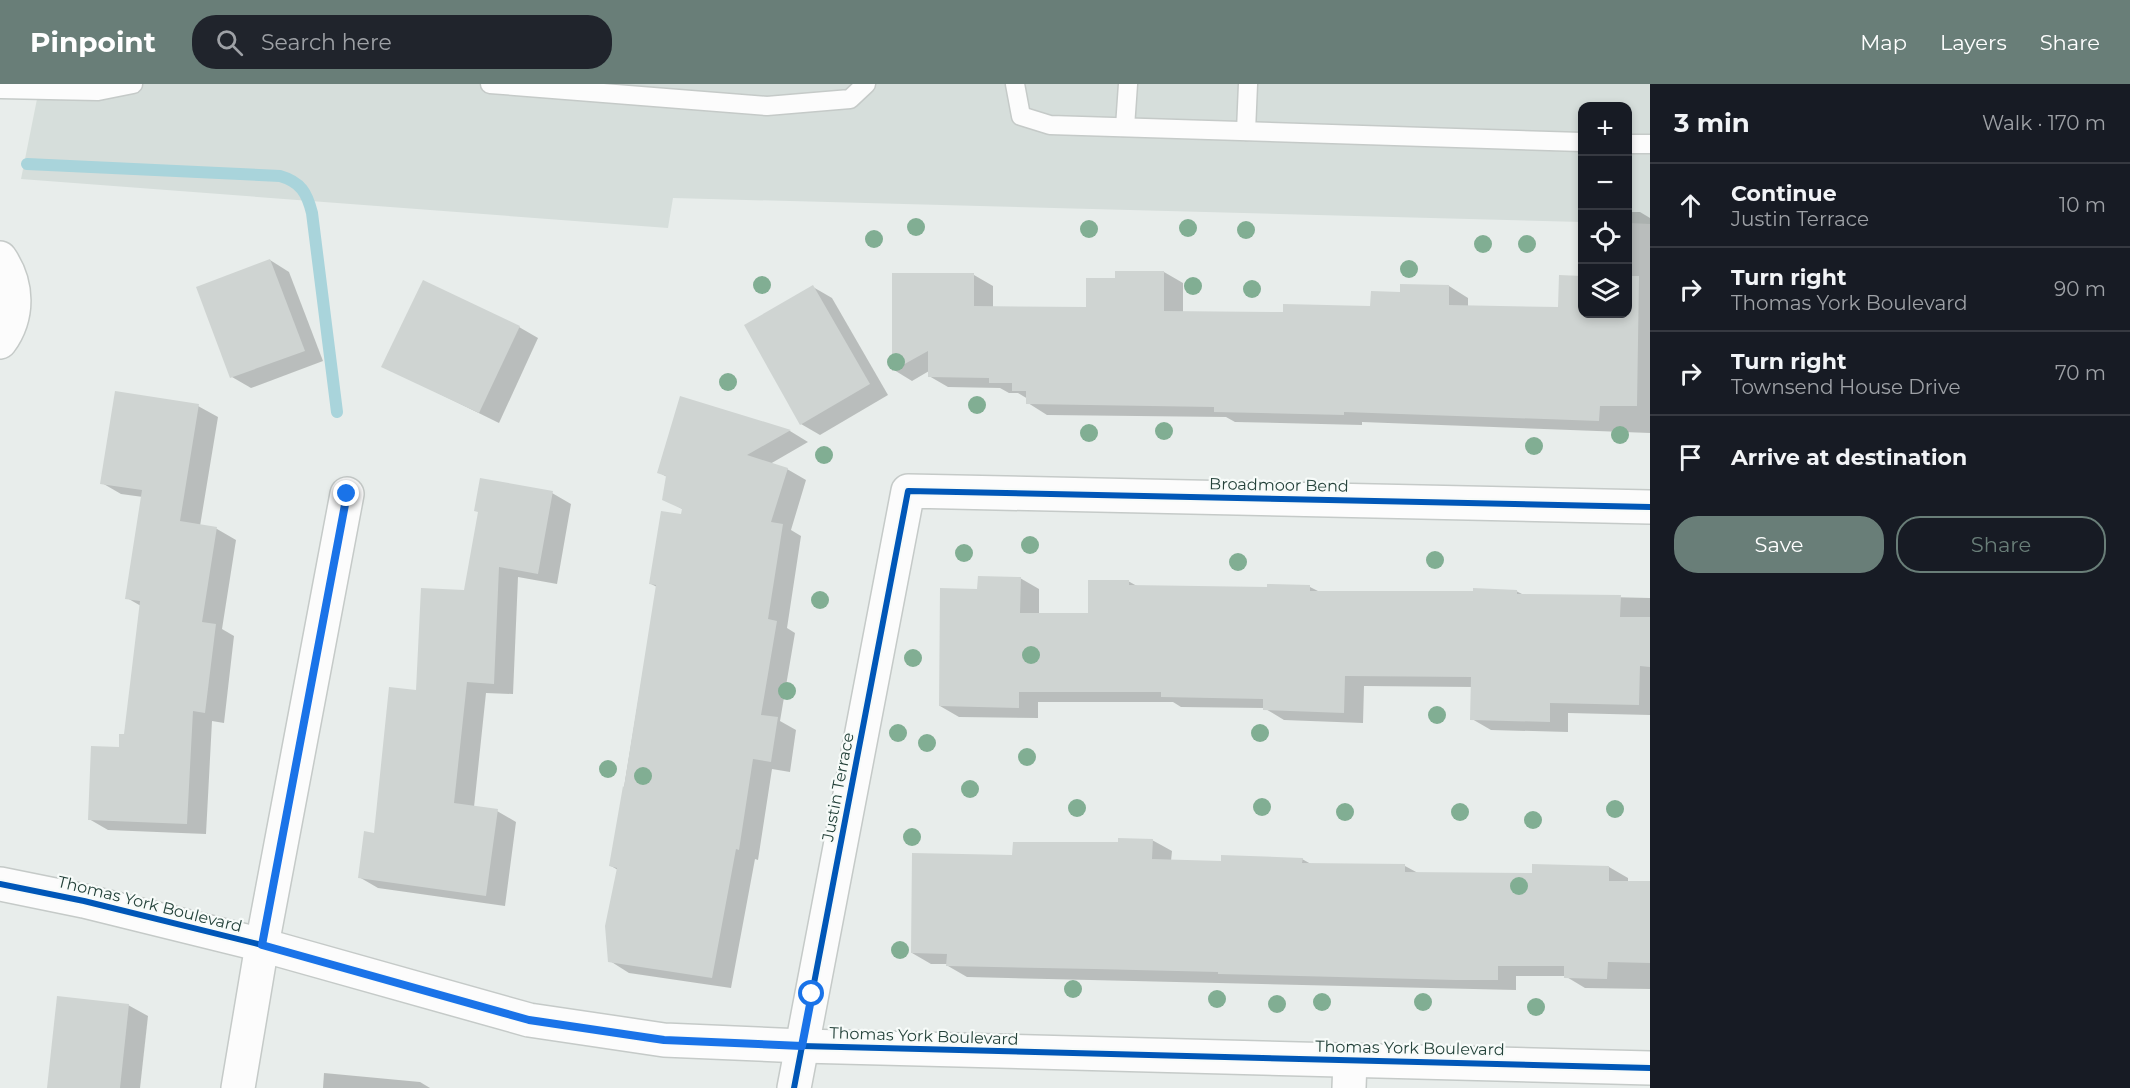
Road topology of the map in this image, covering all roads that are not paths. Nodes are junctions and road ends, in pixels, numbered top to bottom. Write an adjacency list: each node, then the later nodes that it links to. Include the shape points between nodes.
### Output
1 (133, 84): 7 (lane, via 98,91)
2 (490, 84): 3 (lane, via 767,106 850,99)
3 (866, 84)
4 (1015, 84): 8 (lane, via 1021,116 1050,125)
5 (1128, 84): 8 (lane)
6 (1248, 84): 9 (lane)
7 (0, 89)
8 (1125, 127): 9 (lane)
9 (1246, 131): 10 (lane)
10 (1578, 142)
11 (1632, 144): 12 (lane)
12 (1650, 144)
13 (0, 258): 14 (street, via 14,286 15,305 11,324)
14 (0, 342)
15 (908, 490): 17 (street, Broadmoor Bend); 20 (street, Justin Terrace)
16 (347, 494): 19 (street)
17 (1650, 507)
18 (0, 884): 19 (street, Thomas York Boulevard)
19 (262, 945): 20 (street, Thomas York Boulevard, via 529,1020 664,1040); 23 (street)
20 (802, 1046): 22 (street, Thomas York Boulevard); 24 (street, Justin Terrace)
21 (1650, 1068): 22 (street, Thomas York Boulevard)
22 (1349, 1074)
23 (238, 1088)
24 (794, 1088)

